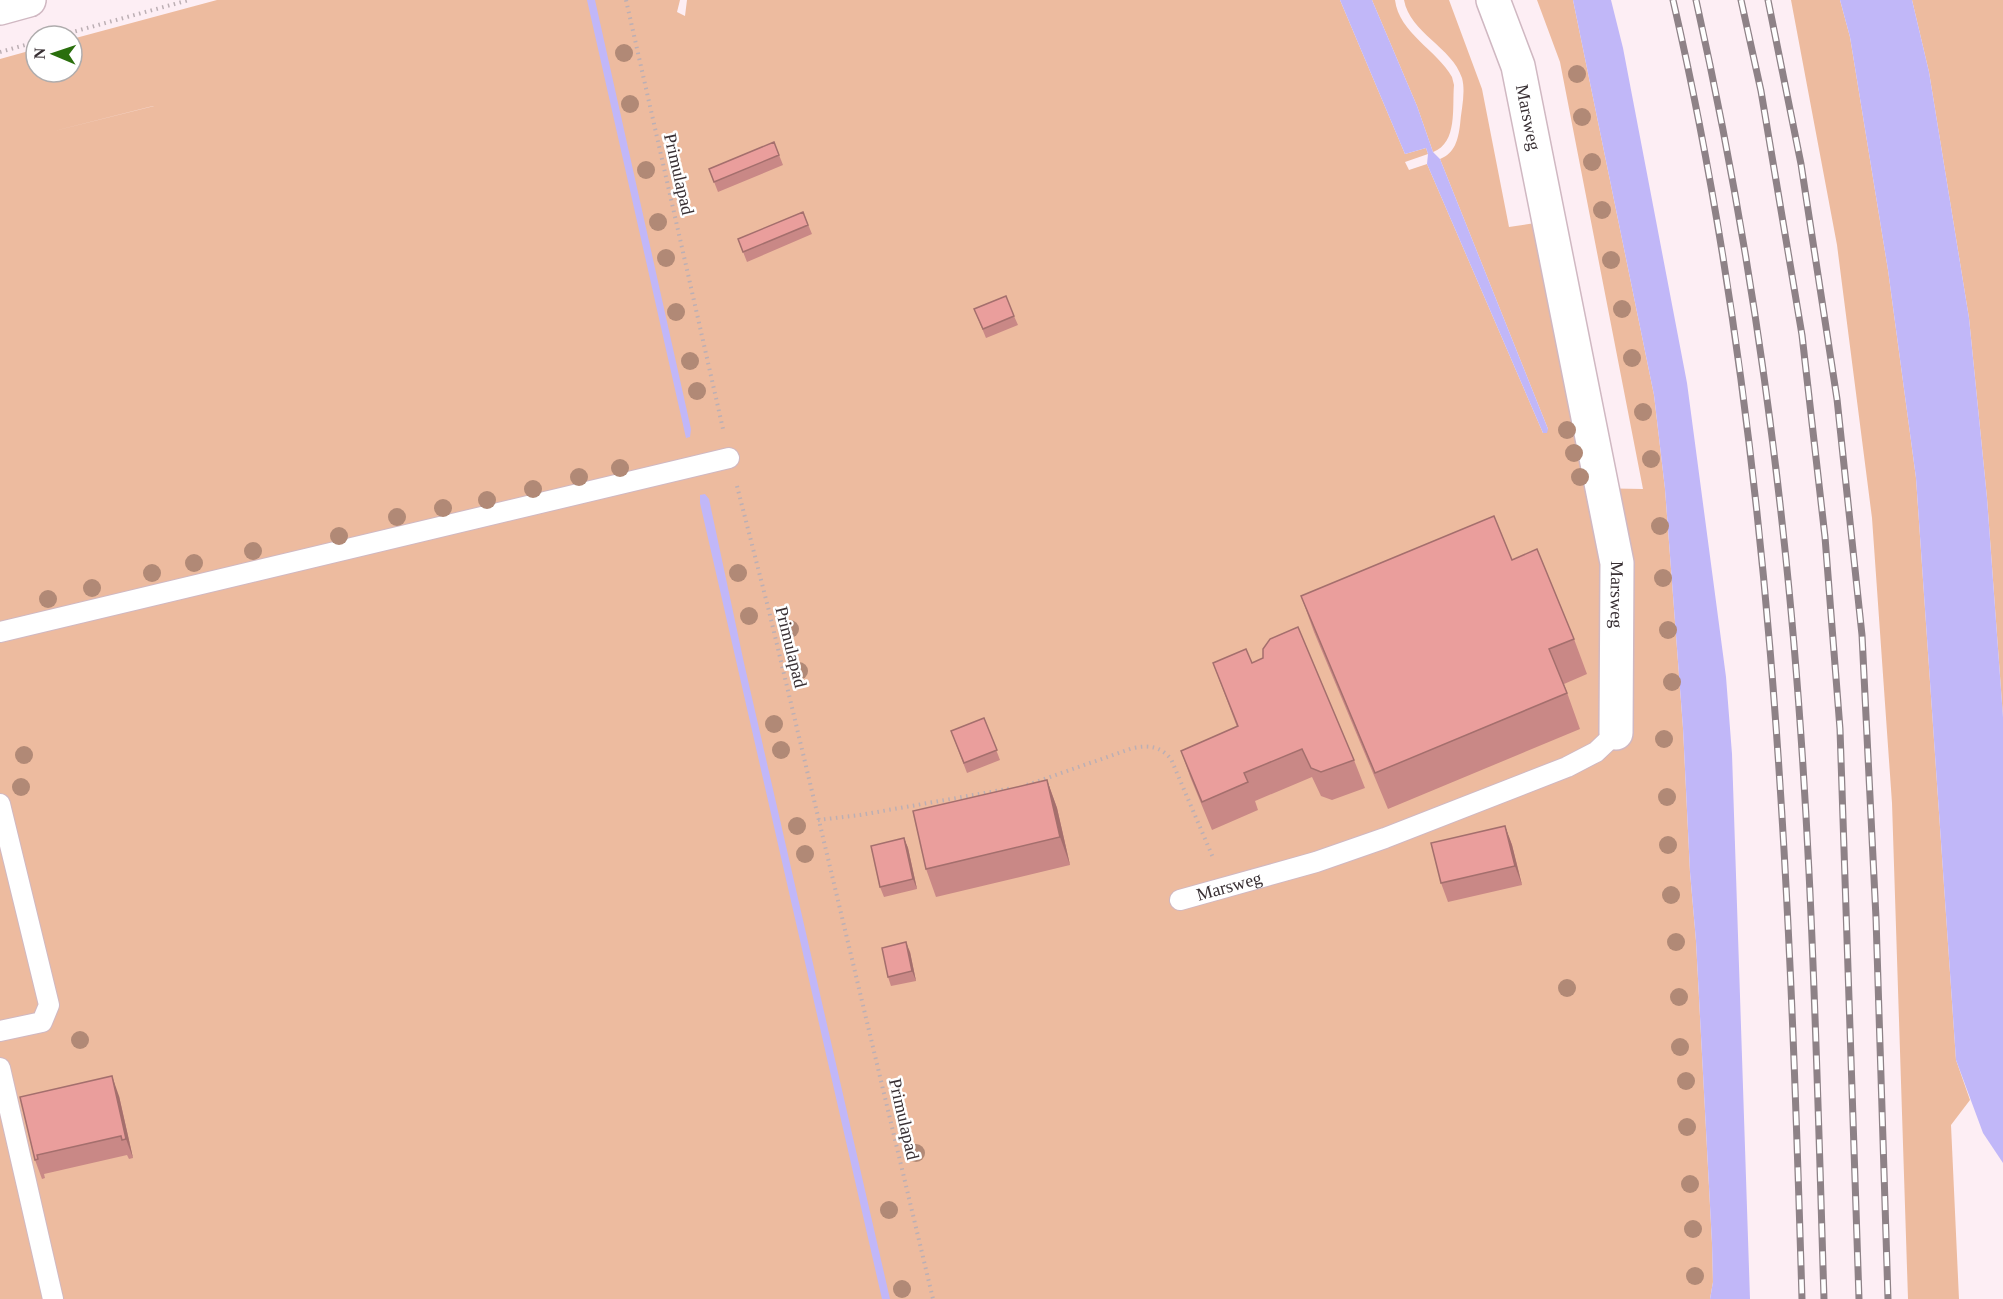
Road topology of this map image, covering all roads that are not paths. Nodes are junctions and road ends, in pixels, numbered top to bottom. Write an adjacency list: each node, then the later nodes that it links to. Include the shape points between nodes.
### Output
1 (29, 0): 3 (street)
2 (1493, 0): 6 (street, Marsweg, via 1518,66 1617,563)
3 (0, 8)
4 (729, 458): 5 (lane)
5 (0, 632)
6 (1616, 733): 8 (lane, Marsweg, via 1596,752 1566,767 1385,838)
7 (0, 804): 9 (lane, via 49,1005 42,1022)
8 (1180, 900)
9 (0, 1031)
10 (0, 1068): 11 (lane)
11 (53, 1299)

